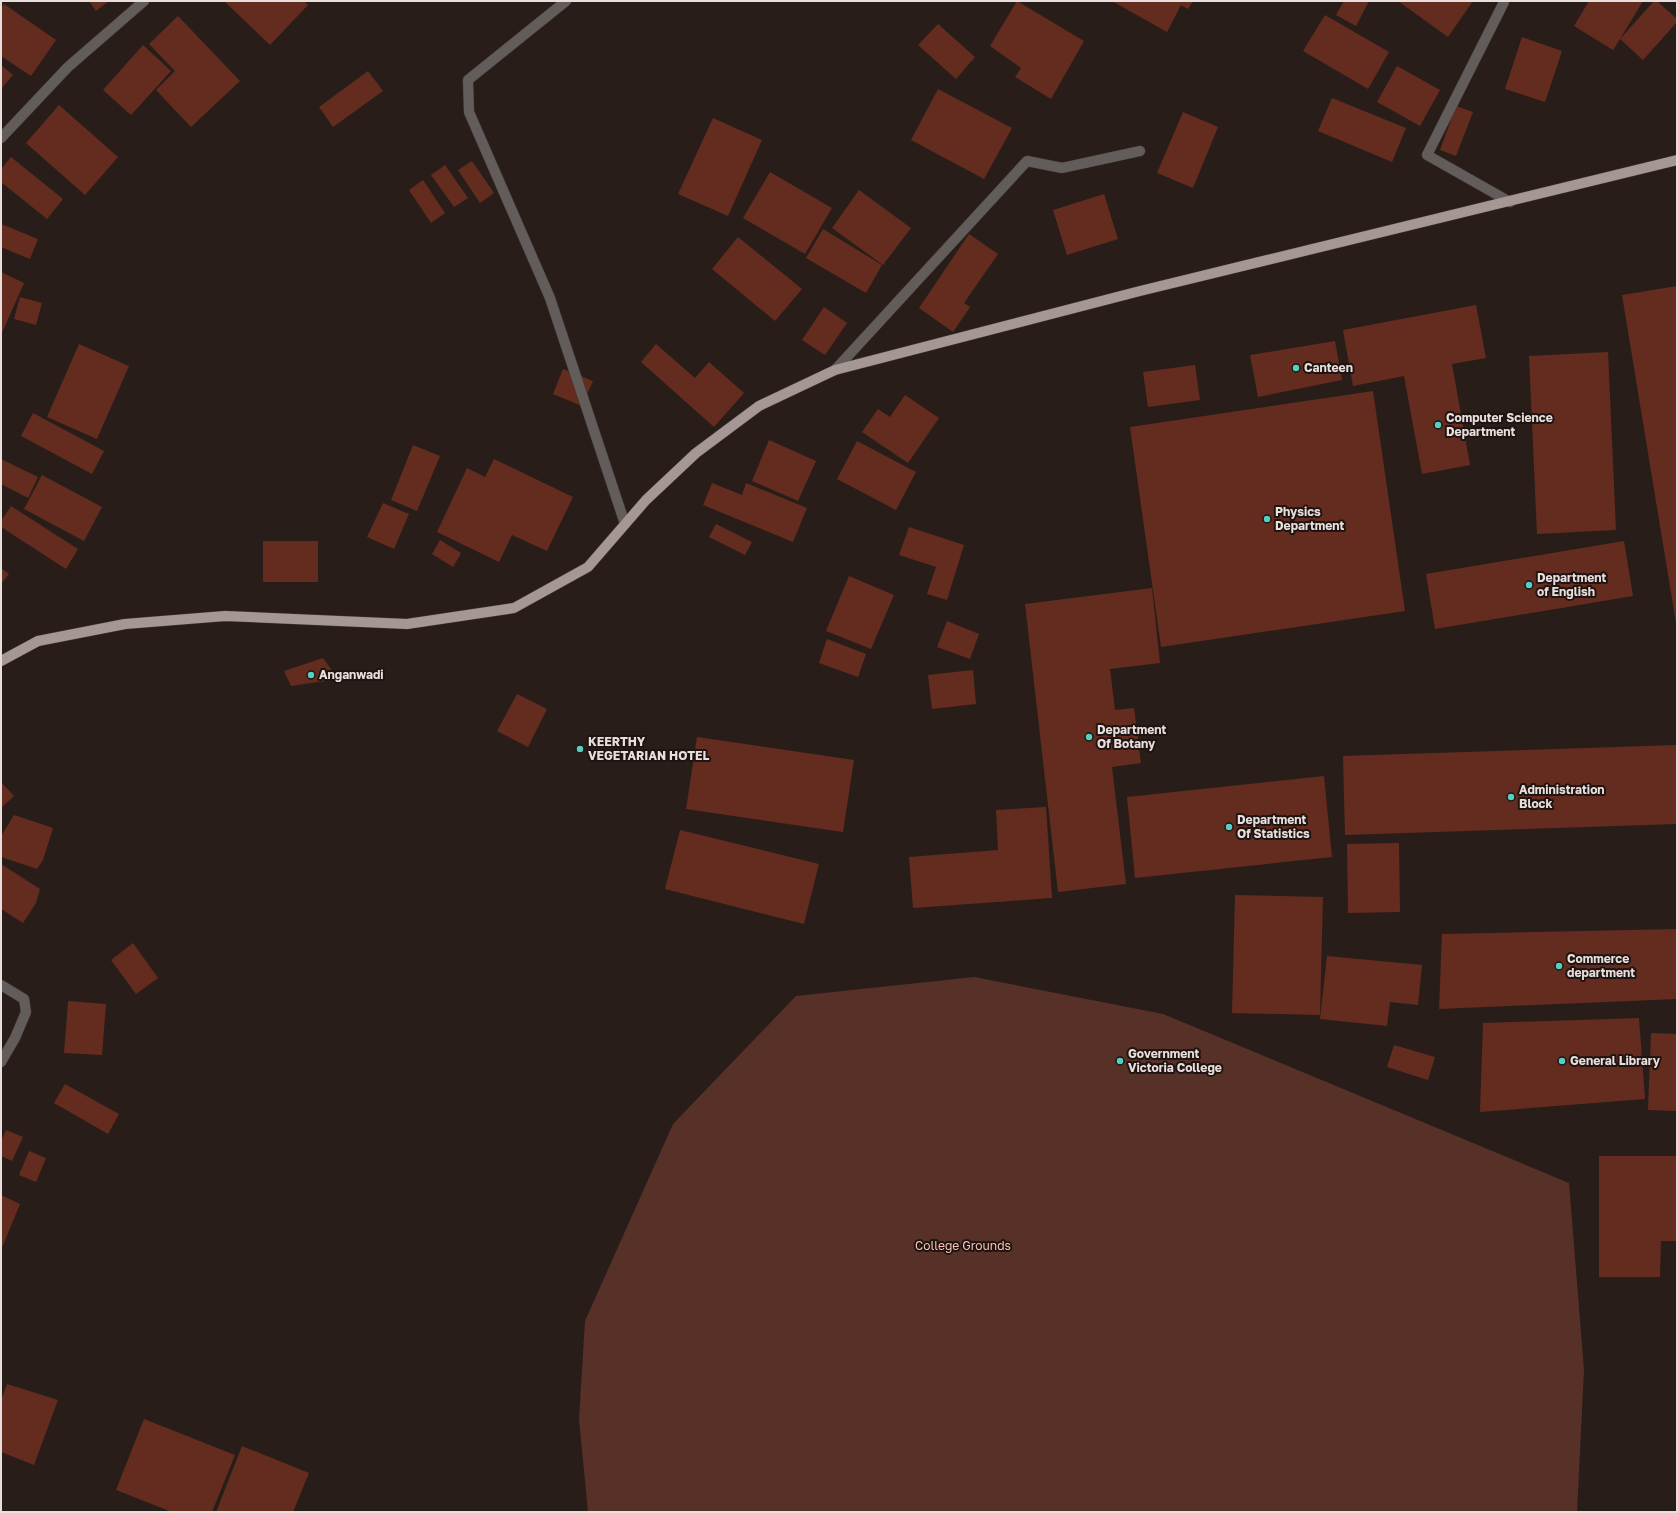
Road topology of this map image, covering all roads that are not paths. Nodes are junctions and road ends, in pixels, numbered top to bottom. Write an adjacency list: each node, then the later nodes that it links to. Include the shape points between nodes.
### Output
1 (144, 1): 4 (street, via 68,67)
2 (566, 1): 9 (street, via 468,80 469,112 550,298)
3 (1504, 2): 7 (street, via 1427,156)
4 (1, 138)
5 (1140, 151): 8 (street, via 1062,168 1027,161)
6 (1677, 160): 7 (main road)
7 (1510, 202): 8 (main road, via 1140,291)
8 (835, 370): 9 (main road, via 759,406 696,453 646,500)
9 (625, 524): 10 (main road, via 588,567 514,608 407,624 225,616 125,624 38,641)
10 (1, 661)
11 (1, 985): 12 (street, via 24,999 26,1012)
12 (1, 1062)

